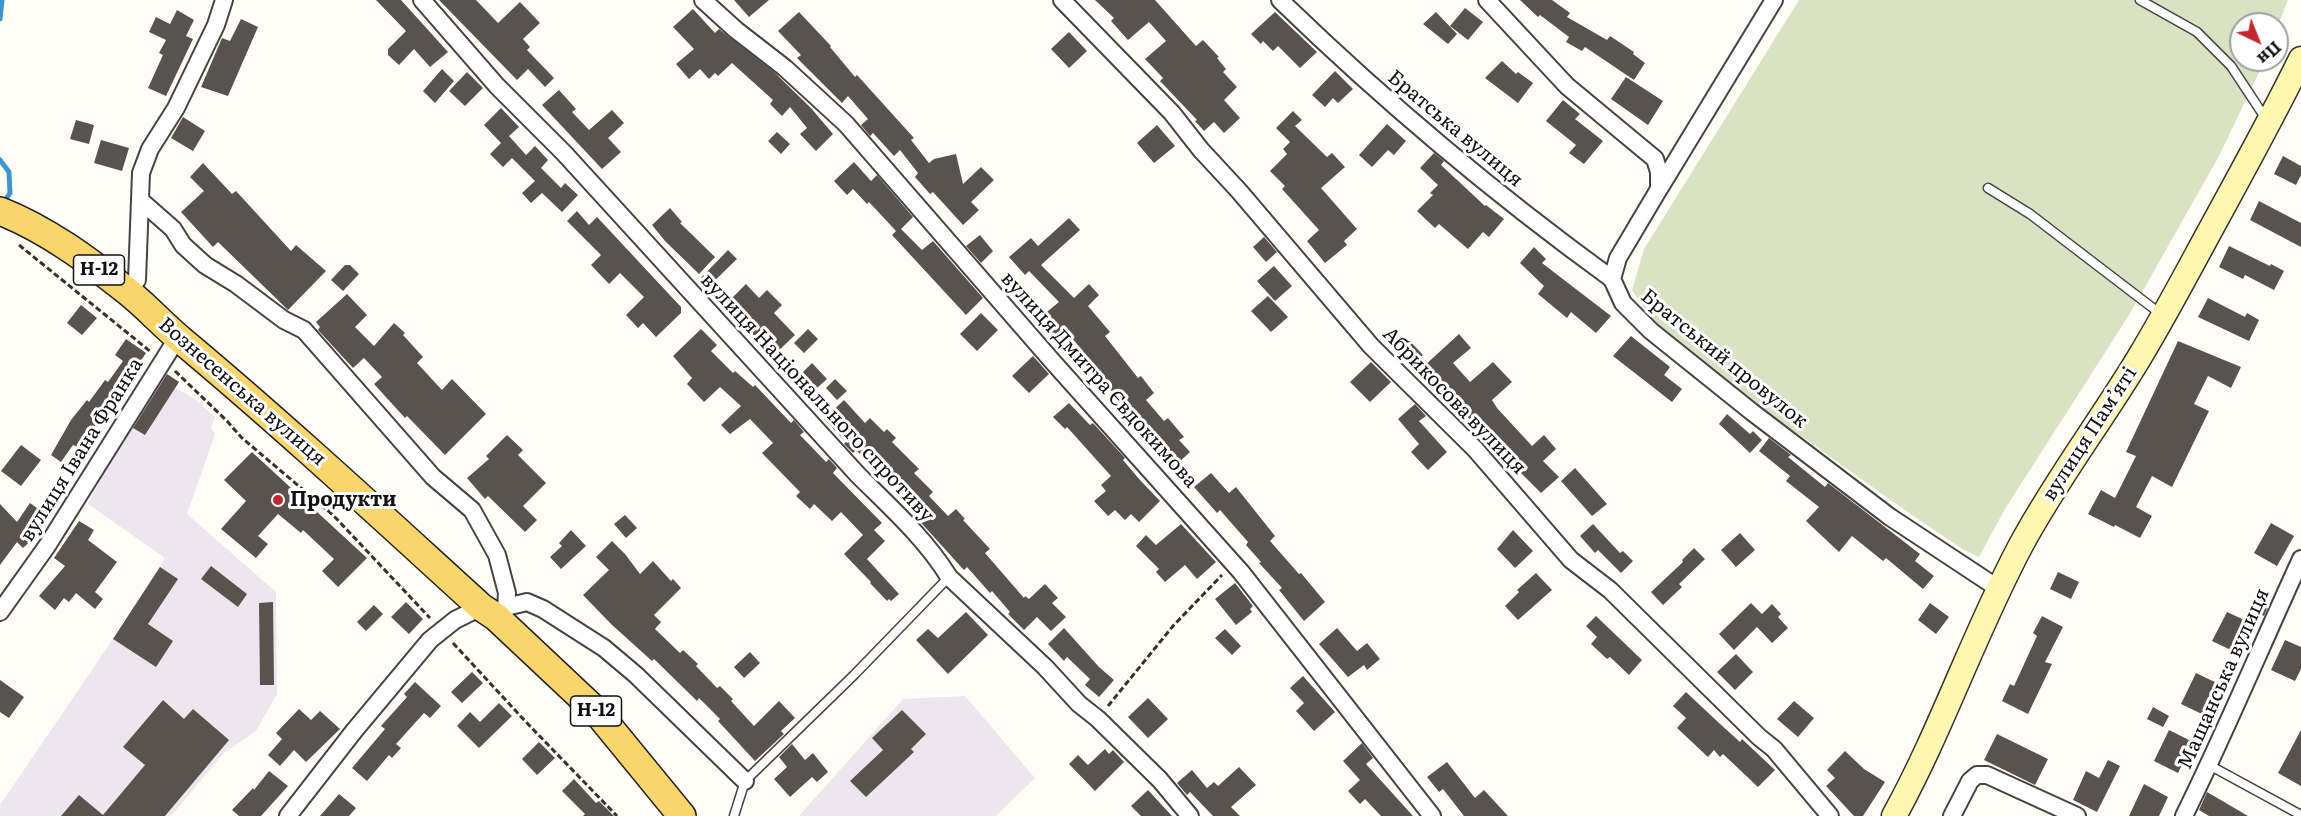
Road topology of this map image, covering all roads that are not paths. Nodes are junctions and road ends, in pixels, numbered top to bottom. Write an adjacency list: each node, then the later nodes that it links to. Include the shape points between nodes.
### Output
1 (224, 0): 14 (street, via 176,108 150,149 141,173)
2 (422, 0): 21 (street, вулиця Національного спротиву, via 496,86 564,153 938,559)
3 (703, 0): 32 (street, вулиця Дмитра Євдокимова, via 846,124 1233,563)
4 (1062, 0): 33 (street, Абрикосова вулиця, via 1172,113 1371,346 1475,449 1571,560 1610,590 1774,749)
5 (1280, 0): 16 (street, Братська вулиця, via 1339,57 1503,198)
6 (1487, 0): 13 (street, via 1567,86 1654,159)
7 (1774, 0): 13 (street)
8 (2140, 0): 11 (lane, via 2197,32 2232,66)
9 (2301, 59): 11 (street, вулиця Памʼяті)
10 (2301, 89): 11 (street)
11 (2273, 116): 18 (street, вулиця Памʼяті)
12 (1989, 188): 18 (lane, via 2039,221)
13 (1659, 189): 16 (street, via 1617,258)
14 (140, 200): 17 (street, via 137,280); 23 (street, via 205,265 304,330 433,477 472,510 497,555 507,593)
15 (0, 211): 17 (main road, Вознесенська вулиця / Н-12, via 68,248)
16 (1612, 279): 22 (street, Братський провулок, via 1623,303 1705,376 1890,517)
17 (128, 292): 19 (main road, Вознесенська вулиця / Н-12)
18 (2163, 317): 22 (street, вулиця Памʼяті, via 2049,494)
19 (178, 337): 23 (main road, Вознесенська вулиця / Н-12); 24 (street, вулиця Івана Франка, via 47,546)
20 (2301, 558): 25 (street, Мащанська вулиця)
21 (950, 577): 26 (lane); 31 (street, вулиця Національного спротиву, via 1160,780)
22 (1999, 589): 34 (street, вулиця Памʼяті)
23 (495, 610): 26 (street, via 527,602 604,648); 28 (street, via 454,620 430,640); 29 (main road, Вознесенська вулиця / Н-12, via 596,711)
24 (0, 612)
25 (2209, 765): 27 (lane); 37 (street, Мащанська вулиця)
26 (745, 781): 30 (lane)
27 (2299, 813)
28 (288, 816)
29 (682, 816)
30 (734, 816)
31 (1190, 816)
32 (1432, 816)
33 (1830, 816)
34 (1894, 816)
35 (1952, 816): 36 (street, via 1977,775 1994,777)
36 (2077, 816)
37 (2184, 816)

